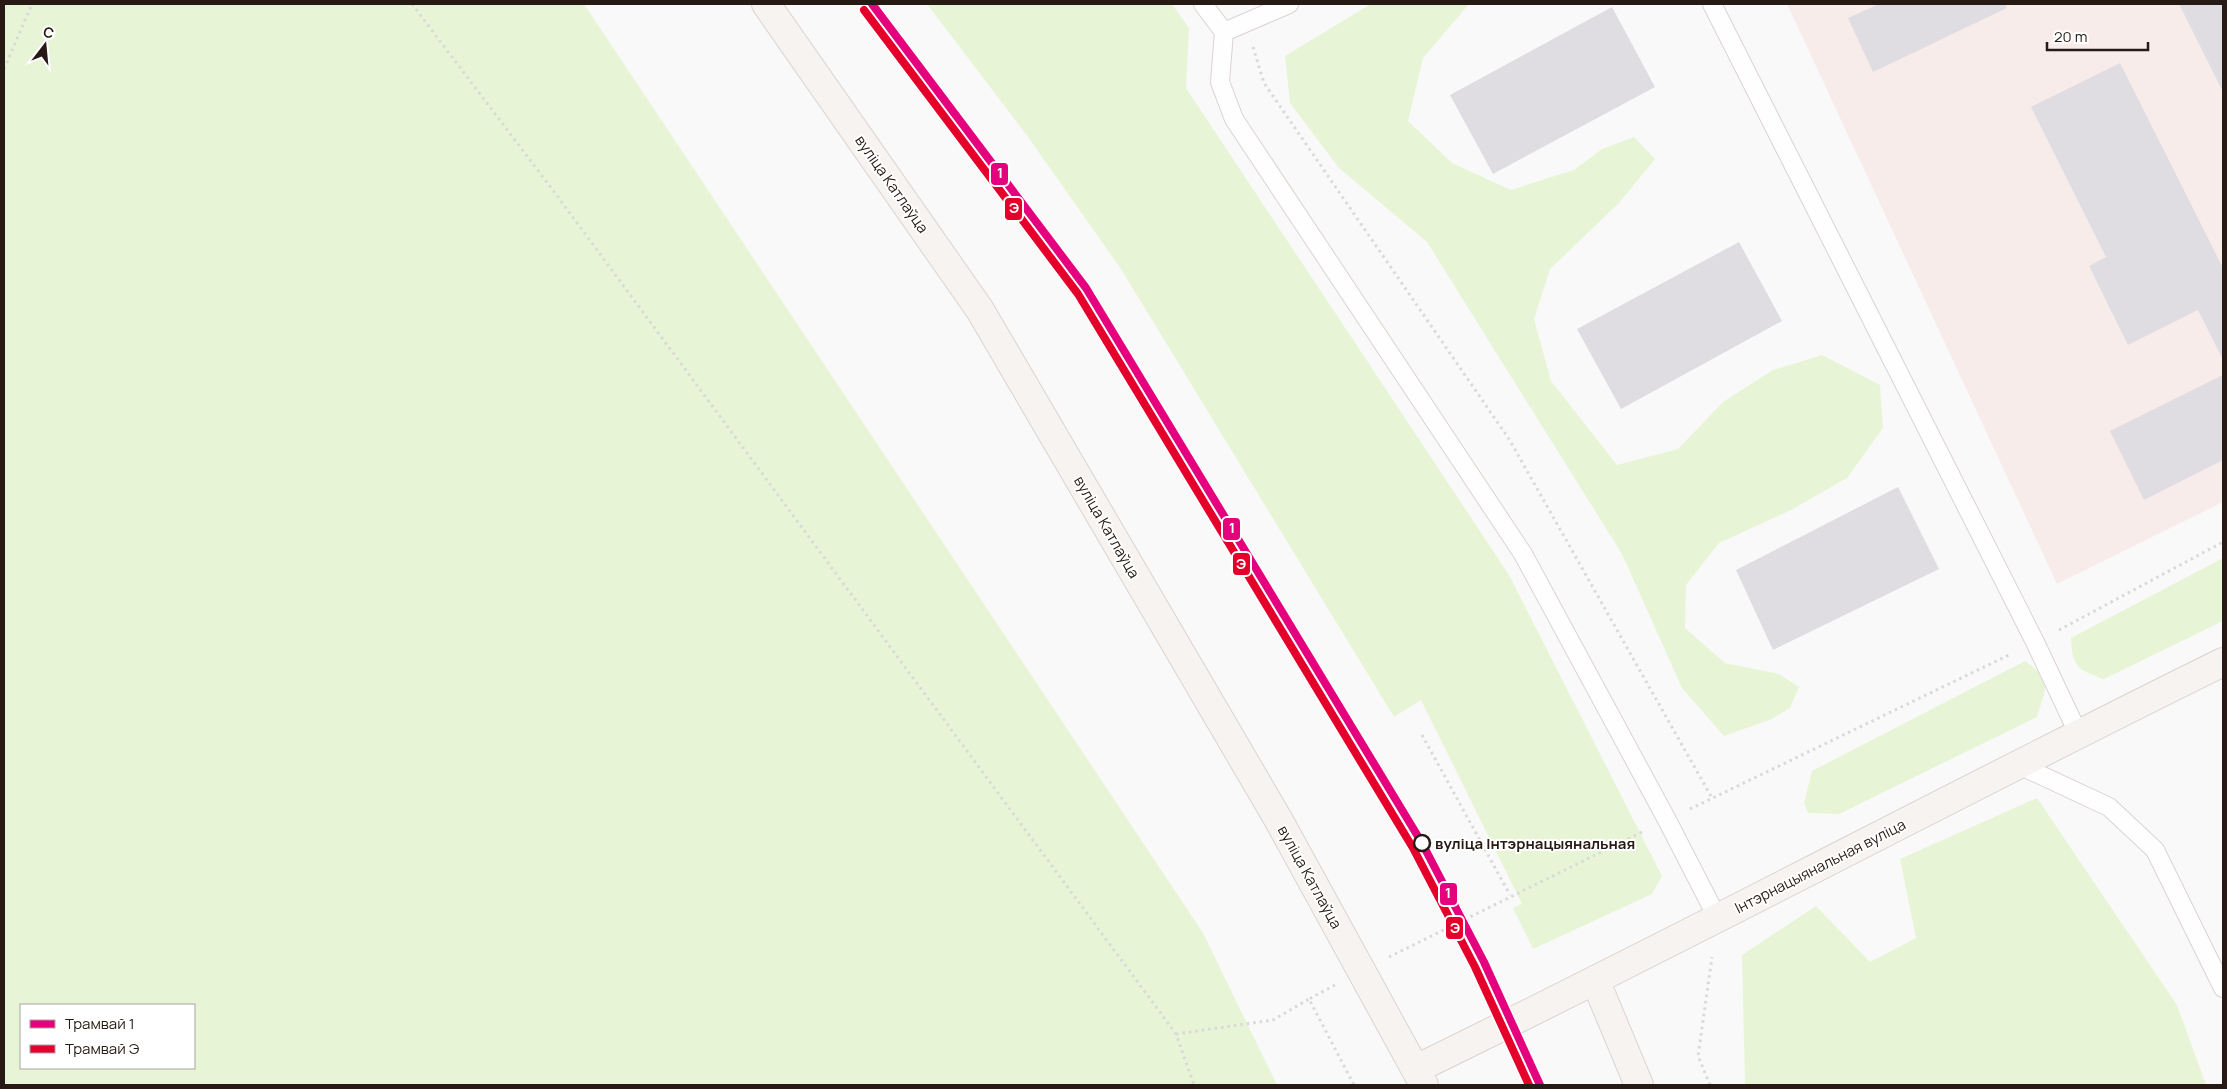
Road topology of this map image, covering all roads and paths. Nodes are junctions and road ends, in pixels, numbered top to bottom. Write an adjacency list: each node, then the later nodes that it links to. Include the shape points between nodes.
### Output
1 (32, 4): 9 (path)
2 (412, 4): 24 (path)
3 (766, 4): 20 (main road, вуліца Катлаўца, via 980,310 1278,819)
4 (1203, 4): 8 (lane)
5 (1289, 4): 7 (lane)
6 (1712, 4): 11 (lane)
7 (1245, 23): 8 (lane); 16 (path, via 1264,83 1509,439)
8 (1224, 32): 17 (lane, via 1220,82 1234,119 1523,554)
9 (4, 69)
10 (2223, 542): 11 (path)
11 (2035, 642): 13 (lane); 16 (path)
12 (2223, 662): 13 (main road, Інтэрнацыянальная вуліца)
13 (2078, 733): 15 (main road, Інтэрнацыянальная вуліца)
14 (1422, 735): 18 (path)
15 (2017, 764): 19 (main road, Інтэрнацыянальная вуліца); 22 (lane, via 2109,806 2155,850)
16 (1712, 798): 17 (path)
17 (1667, 820): 18 (path); 19 (lane)
18 (1510, 896): 20 (path)
19 (1718, 919): 21 (main road, Інтэрнацыянальная вуліца); 29 (path, via 1698,1056)
20 (1362, 970): 23 (path); 25 (main road, вуліца Катлаўца)
21 (1596, 982): 25 (main road, Інтэрнацыянальная вуліца); 28 (main road)
22 (2223, 988)
23 (1309, 999): 24 (path, via 1273,1020); 27 (path)
24 (1176, 1034): 26 (path)
25 (1420, 1077)
26 (1194, 1085)
27 (1354, 1085)
28 (1639, 1085)
29 (1710, 1085)

